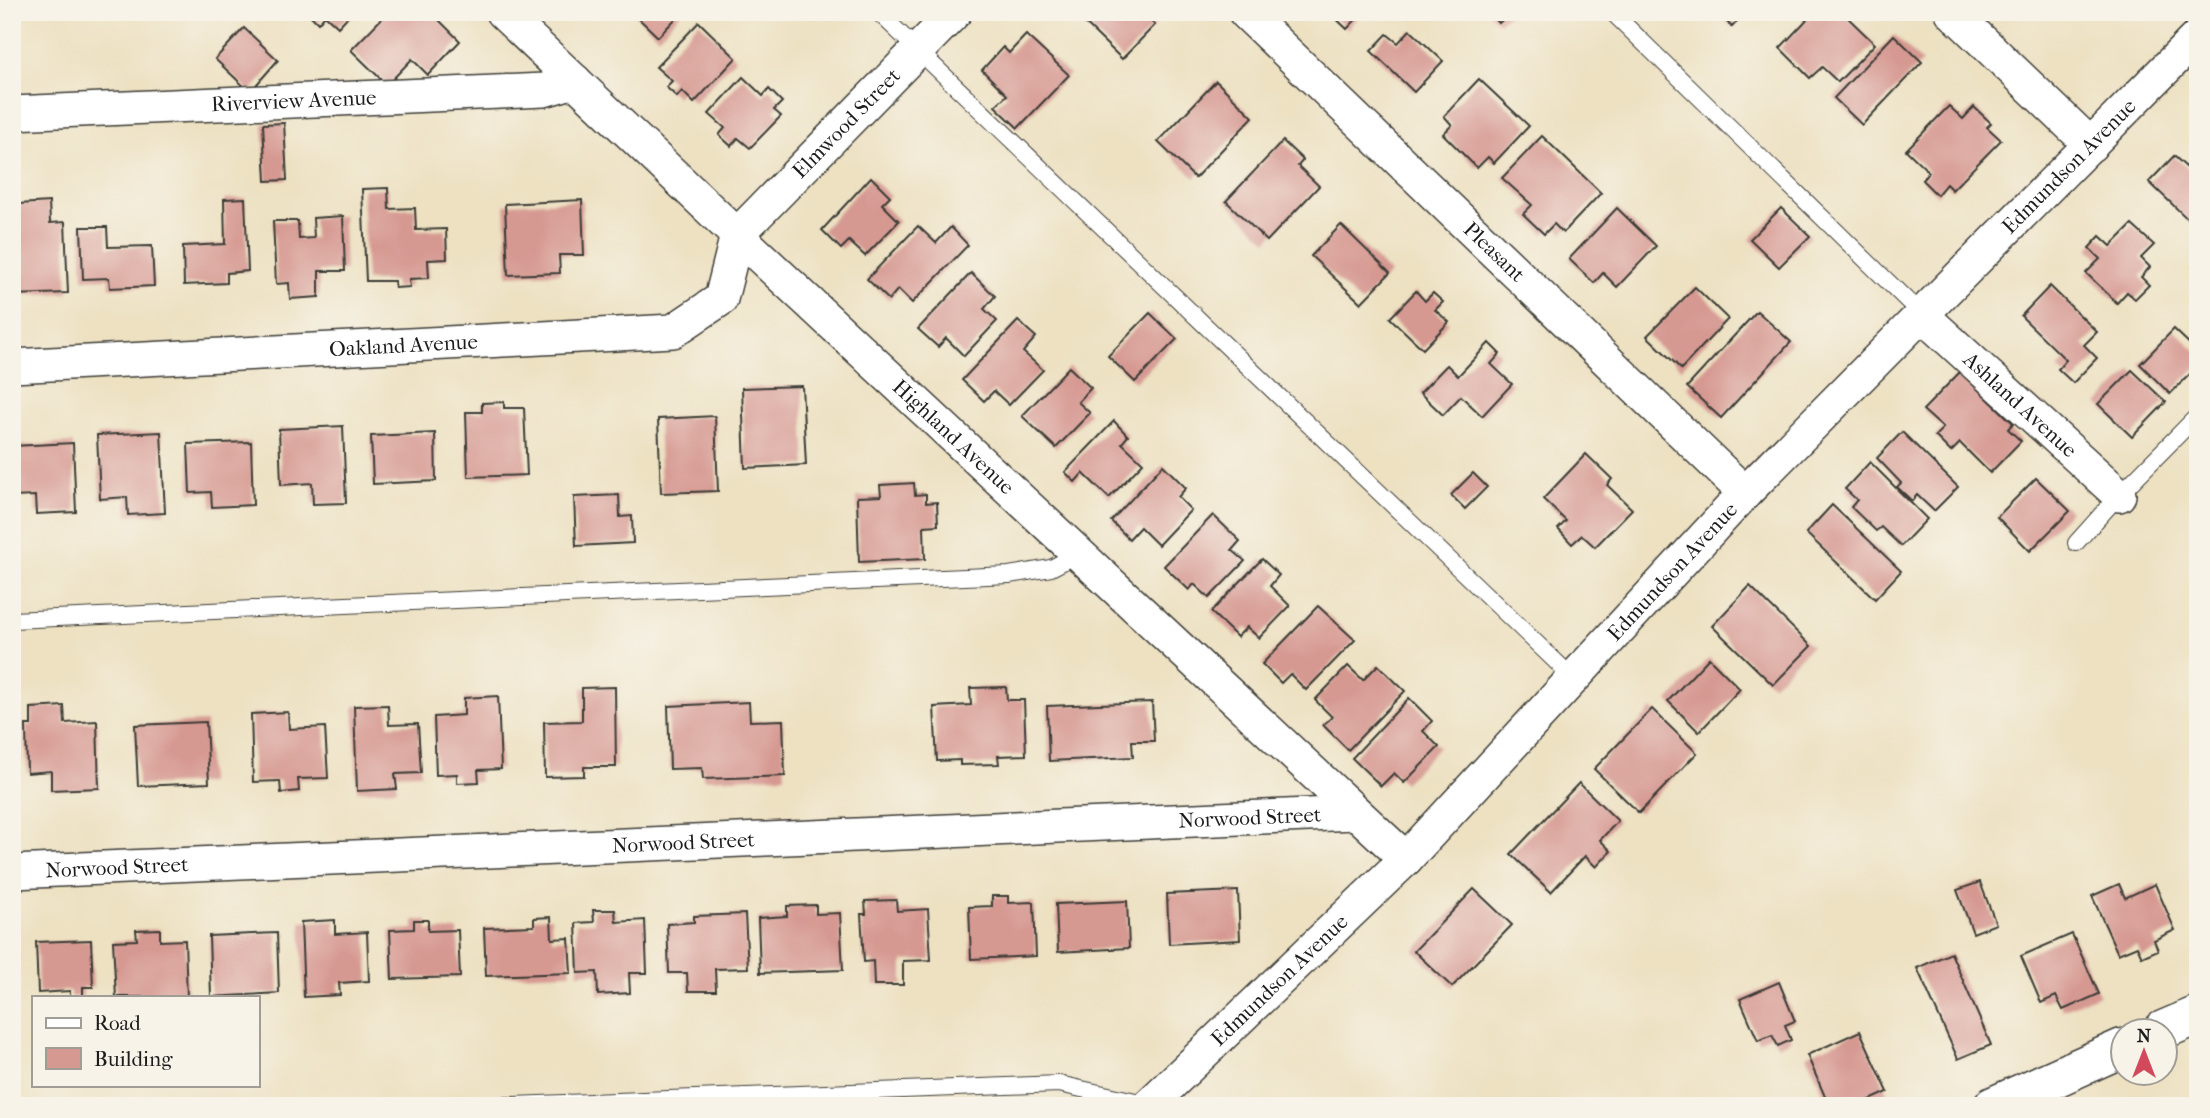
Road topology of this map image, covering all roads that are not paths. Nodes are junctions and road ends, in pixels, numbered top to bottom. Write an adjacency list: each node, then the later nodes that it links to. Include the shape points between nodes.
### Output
1 (502, 12): 9 (street, Highland Avenue)
2 (878, 12): 8 (lane)
3 (954, 12): 8 (street, Elmwood Street)
4 (1245, 12): 16 (street, Pleasant)
5 (1612, 12): 13 (lane)
6 (1952, 12): 11 (street)
7 (2198, 36): 11 (street, Edmundson Avenue)
8 (918, 50): 12 (street, Elmwood Street); 21 (lane)
9 (575, 82): 10 (street, Riverview Avenue, via 544,90); 12 (street, Highland Avenue)
10 (12, 113)
11 (2091, 145): 13 (street, Edmundson Avenue)
12 (737, 235): 14 (street, Oakland Avenue, via 721,299 673,331); 19 (street, Highland Avenue)
13 (1922, 315): 16 (street, Edmundson Avenue); 17 (street, Ashland Avenue)
14 (12, 366)
15 (2198, 415): 17 (lane)
16 (1745, 493): 21 (street, Edmundson Avenue)
17 (2119, 495): 18 (lane)
18 (2076, 543)
19 (1078, 554): 20 (lane, via 1051,568 1009,575); 22 (street, Highland Avenue)
20 (12, 620)
21 (1573, 678): 23 (street, Edmundson Avenue)
22 (1354, 813): 23 (street, Highland Avenue); 24 (street, Norwood Street)
23 (1406, 859): 28 (street, Edmundson Avenue)
24 (12, 872)
25 (2198, 1015): 26 (street)
26 (2178, 1024)
27 (2108, 1055): 30 (street)
28 (1149, 1105): 29 (lane, via 1059,1084)
29 (484, 1106)
30 (1993, 1106)

